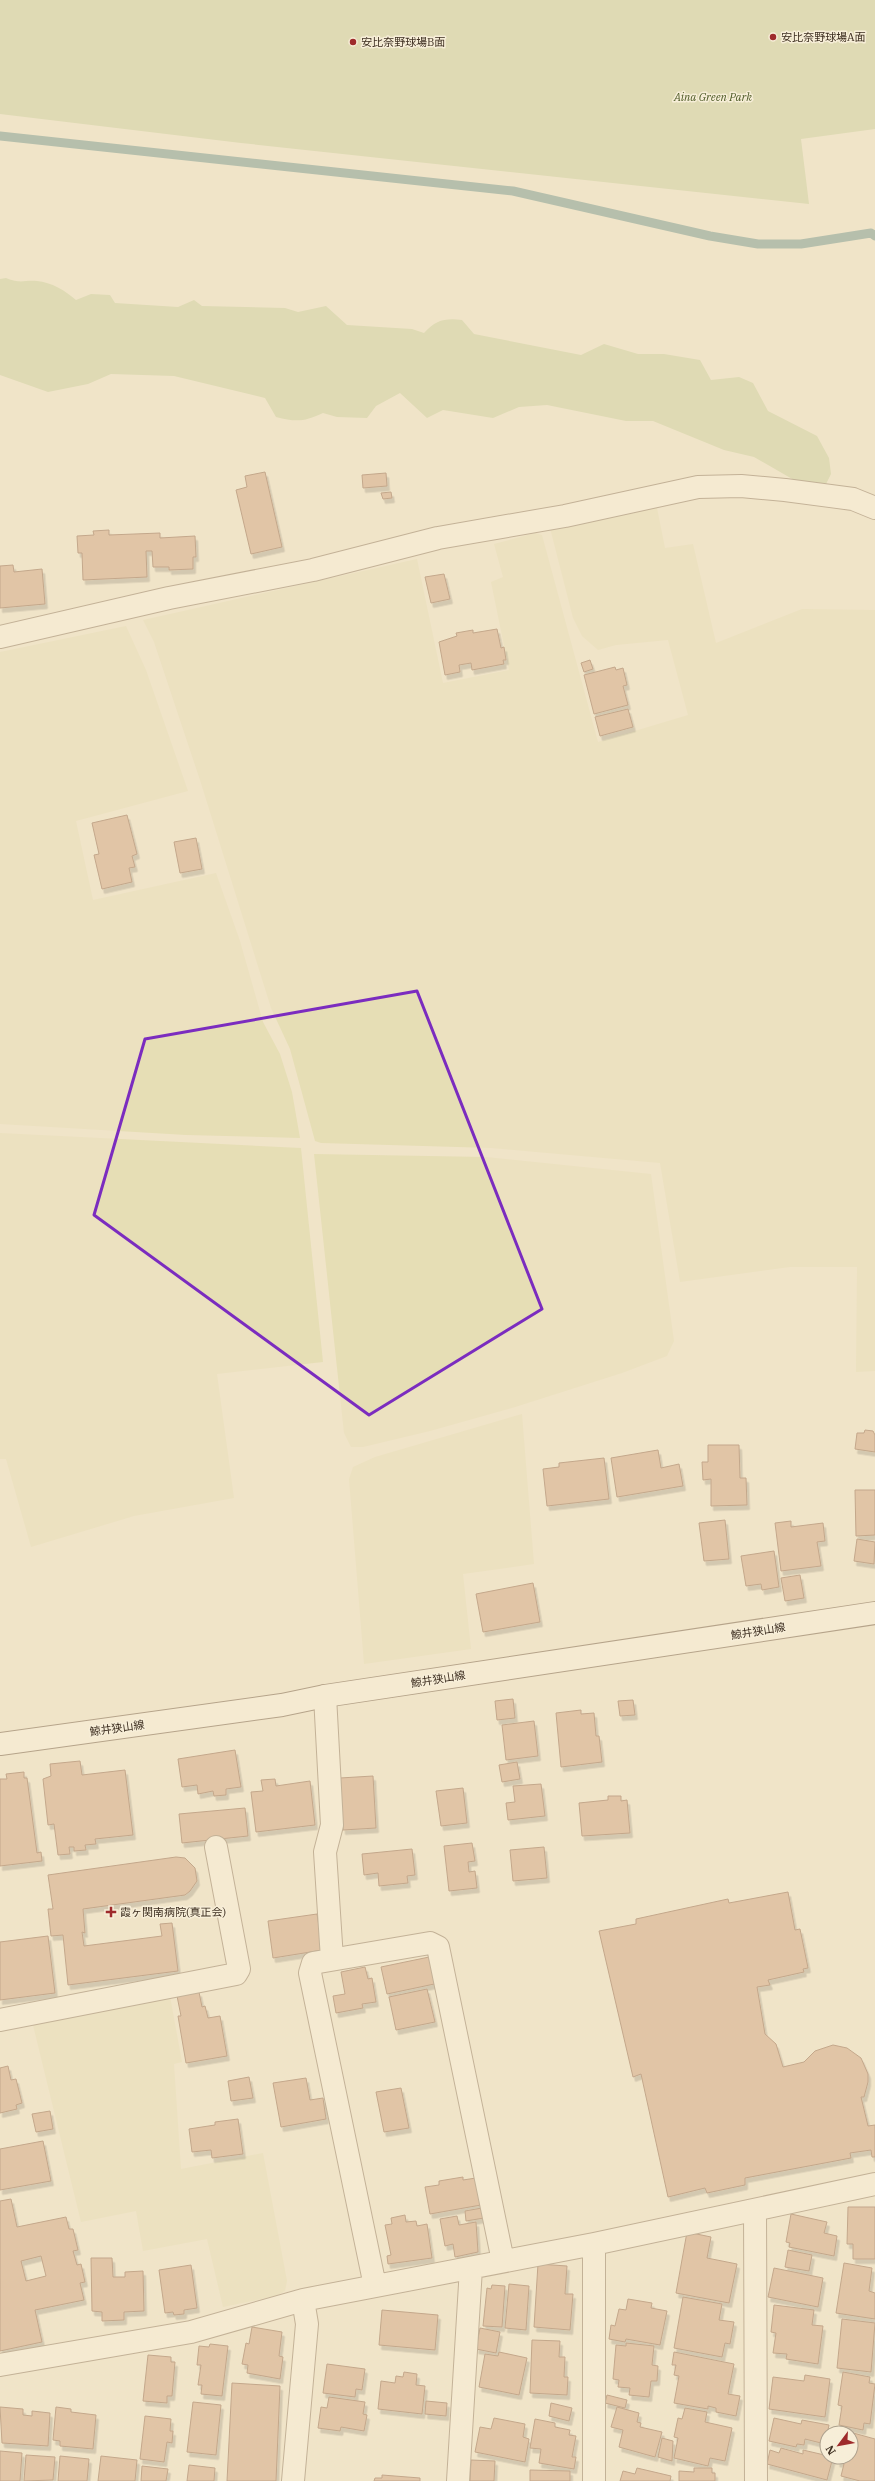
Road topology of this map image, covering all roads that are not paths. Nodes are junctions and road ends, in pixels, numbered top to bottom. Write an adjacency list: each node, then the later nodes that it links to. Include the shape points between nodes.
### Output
1 (875, 508): 2 (street, via 853,499 785,490 741,486 698,487 564,516 438,538 313,570 169,598)
2 (0, 637)
3 (875, 1613): 4 (street, 鯨井狭山線)
4 (325, 1696): 5 (street, 鯨井狭山線, via 282,1705); 7 (street, via 332,1825 325,1852)
5 (0, 1744)
6 (216, 1847): 8 (street, via 238,1969 236,1974)
7 (332, 1959): 12 (street, via 430,1943 438,1947); 14 (street, via 313,1963 310,1972)
8 (0, 2020)
9 (875, 2184): 10 (street)
10 (755, 2210): 11 (street); 20 (street)
11 (594, 2244): 12 (street); 19 (street)
12 (503, 2261): 13 (street)
13 (471, 2268): 14 (street); 18 (street)
14 (374, 2286): 15 (street)
15 (303, 2300): 16 (street, via 190,2332); 17 (street, via 307,2324)
16 (0, 2365)
17 (293, 2481)
18 (458, 2481)
19 (594, 2481)
20 (756, 2481)

